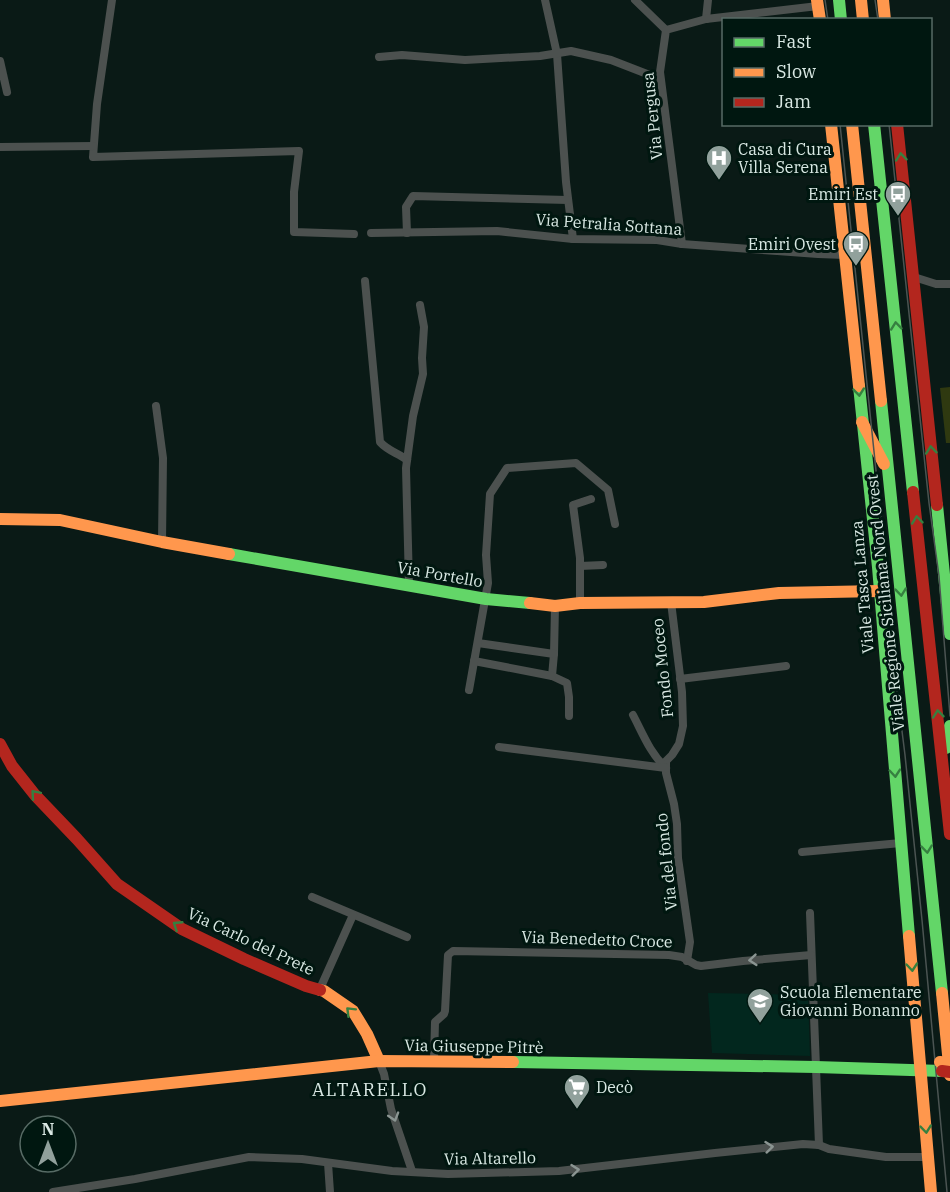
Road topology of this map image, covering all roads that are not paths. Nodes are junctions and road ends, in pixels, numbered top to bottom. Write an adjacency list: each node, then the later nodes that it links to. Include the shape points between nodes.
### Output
1 (112, 0): 24 (street)
2 (546, 0): 15 (street)
3 (635, 0): 14 (street)
4 (708, 0): 13 (street)
5 (838, 0): 10 (street)
6 (861, 0): 11 (street)
7 (883, 0): 12 (street)
8 (818, 3): 9 (street); 13 (street)
9 (820, 18)
10 (841, 18)
11 (863, 18)
12 (885, 18)
13 (706, 19): 14 (street)
14 (666, 30): 18 (street, Via Pergusa)
15 (557, 54): 16 (street, via 465,60); 18 (street, via 571,51 611,60); 26 (street)
16 (379, 57)
17 (0, 61): 19 (street)
18 (660, 79): 31 (street, Via Pergusa)
19 (7, 92)
20 (831, 126): 32 (street, Viale Tasca Lanza)
21 (852, 126): 40 (street, Viale Regione Siciliana Nord Ovest)
22 (874, 126): 68 (street, one-way to 22)
23 (897, 126): 33 (street, one-way to 23)
24 (93, 146): 25 (street); 29 (street, via 93,157 299,151 294,232)
25 (0, 147)
26 (568, 200): 28 (street, via 413,196 406,207); 30 (street)
27 (371, 233): 28 (street, Via Petralia Sottana)
28 (407, 233): 30 (street, Via Petralia Sottana, via 497,231)
29 (354, 234)
30 (573, 238): 31 (street, Via Petralia Sottana)
31 (682, 244): 32 (street, Via Petralia Sottana)
32 (845, 255): 38 (street, Viale Tasca Lanza, one-way to 38)
33 (914, 278): 35 (street); 52 (street, one-way to 33)
34 (365, 282): 39 (street, via 380,442 388,451)
35 (950, 284)
36 (420, 305): 39 (street, via 424,327 423,374)
37 (156, 406): 44 (street, via 163,458)
38 (862, 422): 40 (street); 48 (street, Viale Tasca Lanza)
39 (407, 460): 47 (street)
40 (888, 471): 83 (street, Viale Regione Siciliana Nord Ovest, one-way to 83)
41 (591, 499): 46 (street, via 573,505)
42 (0, 519): 44 (street, Via Portello, via 60,520)
43 (615, 524): 49 (street, via 608,490 576,463 507,468 490,494)
44 (162, 542): 47 (street, Via Portello)
45 (603, 565): 46 (street)
46 (580, 566): 50 (street)
47 (409, 584): 49 (street, Via Portello)
48 (879, 591): 51 (street, Via Portello, via 779,593); 70 (street, Viale Tasca Lanza, one-way to 70)
49 (486, 599): 53 (street, Via Portello); 55 (street)
50 (580, 599): 51 (street, Via Portello); 53 (street, Via Portello)
51 (670, 602): 60 (street, Fondo Moceo)
52 (949, 603): 54 (street)
53 (555, 606): 56 (street)
54 (950, 633)
55 (478, 643): 56 (street); 57 (street)
56 (555, 654): 59 (street)
57 (474, 662): 59 (street); 61 (street)
58 (786, 666): 60 (street)
59 (552, 676): 63 (street, via 567,683)
60 (680, 679): 67 (street, Fondo Moceo, via 683,726 679,744)
61 (469, 690)
62 (633, 715): 67 (street, via 657,759)
63 (569, 716)
64 (950, 726): 68 (street)
65 (0, 744): 78 (street, Via Carlo del Prete, one-way to 65, via 182,928 117,884 35,795)
66 (499, 747): 67 (street)
67 (666, 765): 77 (street, Via del fondo, via 690,942)
68 (943, 765): 69 (street)
69 (950, 834)
70 (901, 843): 71 (street); 79 (street, Viale Tasca Lanza, one-way to 79)
71 (802, 852)
72 (312, 897): 74 (street)
73 (810, 913): 76 (street)
74 (353, 915): 75 (street); 78 (street)
75 (407, 937)
76 (811, 955): 77 (street, Via Benedetto Croce, one-way to 77, via 701,966); 82 (street)
77 (687, 961): 81 (street, Via Benedetto Croce, via 669,955 455,950 448,957 445,1011 435,1022)
78 (319, 991): 80 (street, Via Carlo del Prete, one-way to 78, via 353,1011)
79 (919, 1047): 83 (street, via 930,1061); 84 (street)
80 (379, 1061): 81 (street, Via Giuseppe Pitrè); 85 (street, Via Giuseppe Pitrè); 89 (street, Via Carlo del Prete, one-way to 89)
81 (434, 1061): 82 (street, Via Giuseppe Pitrè)
82 (816, 1067): 84 (street, Via Giuseppe Pitrè); 86 (street)
83 (946, 1069): 84 (street, Via Giuseppe Pitrè)
84 (921, 1070): 87 (street, one-way to 87)
85 (0, 1101)
86 (819, 1145): 87 (street, Via Altarello, via 886,1157); 89 (street, Via Altarello, one-way to 86, via 559,1171 767,1147)
87 (929, 1157): 92 (street)
88 (328, 1163): 89 (street, Via Altarello); 90 (street, Via Altarello, via 249,1157); 91 (street)
89 (412, 1171)
90 (53, 1192)
91 (330, 1192)
92 (931, 1192)

